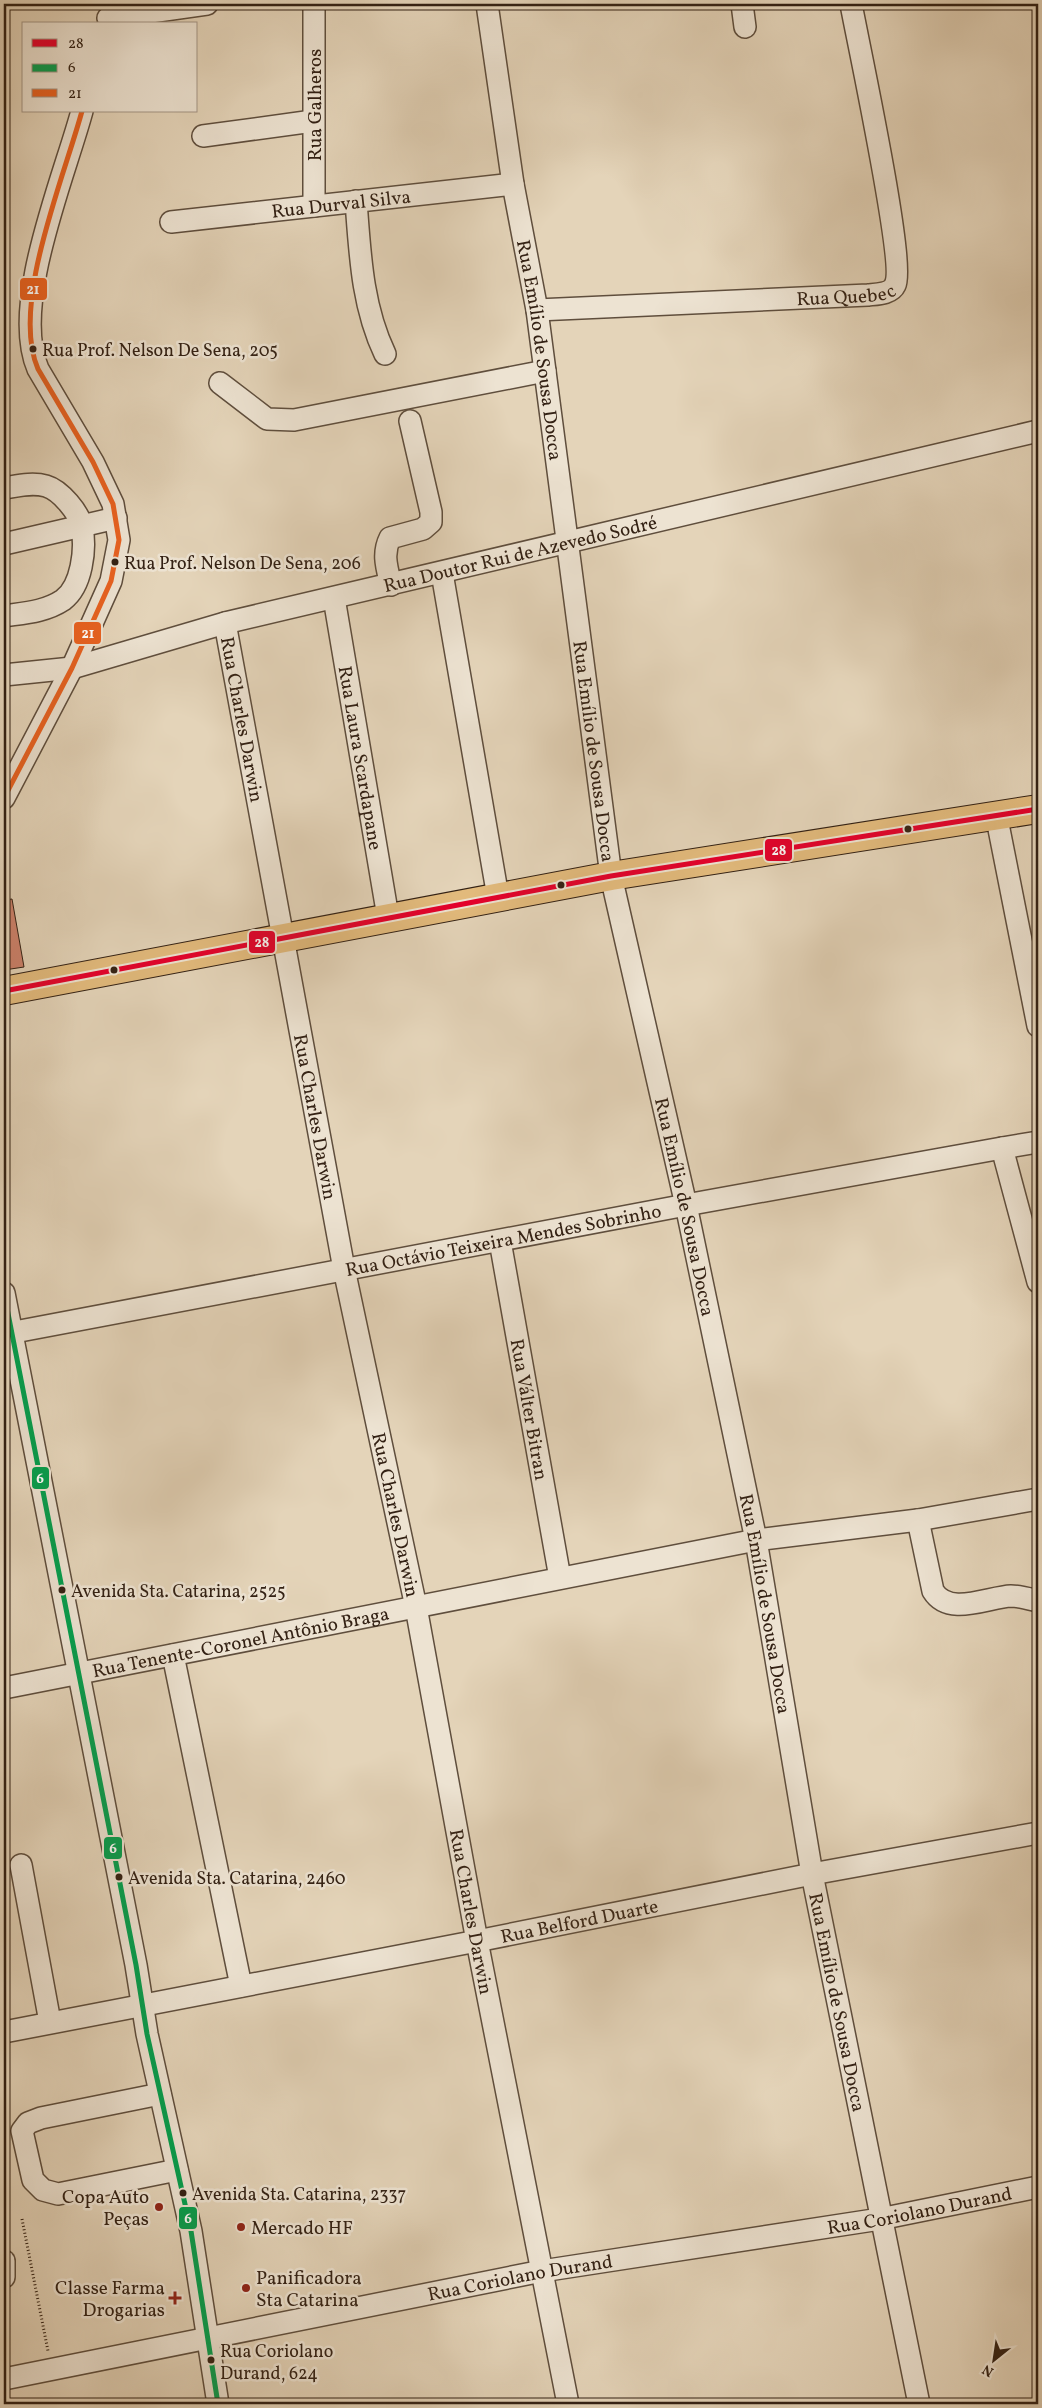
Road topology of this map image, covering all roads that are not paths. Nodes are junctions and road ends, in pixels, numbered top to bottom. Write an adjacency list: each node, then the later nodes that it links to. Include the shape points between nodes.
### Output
1 (207, 4): 6 (street)
2 (314, 4): 9 (street, Rua Galheros)
3 (487, 4): 11 (street, Rua Emílio de Sousa Docca)
4 (742, 4): 7 (street)
5 (851, 4): 15 (street, Rua Quebec, via 887,192 898,272 895,287 868,295)
6 (109, 15)
7 (745, 27)
8 (82, 112): 22 (street, via 39,257 30,301 29,329 32,356 93,462 113,504)
9 (313, 121): 10 (street); 13 (street, Rua Galheros)
10 (203, 136)
11 (513, 184): 12 (street, Rua Durval Silva); 15 (street, Rua Emílio de Sousa Docca)
12 (356, 201): 13 (street, Rua Durval Silva); 16 (street, via 364,287 374,330)
13 (314, 206): 14 (street, Rua Durval Silva)
14 (171, 222)
15 (537, 310): 17 (street, Rua Emílio de Sousa Docca)
16 (385, 354)
17 (545, 371): 18 (street, via 294,420 267,419); 24 (street, Rua Emílio de Sousa Docca)
18 (220, 383)
19 (410, 421): 27 (street, via 431,522 423,529 390,538 385,558)
20 (1038, 431): 24 (street, Rua Doutor Rui de Azevedo Sodré)
21 (4, 488): 23 (street, via 34,484 48,486 72,507)
22 (116, 518): 23 (street); 31 (street, via 119,540 111,581)
23 (82, 527): 25 (street); 29 (street, via 82,556 75,585 63,599 39,611)
24 (567, 541): 26 (street, Rua Doutor Rui de Azevedo Sodré); 37 (street, Rua Emílio de Sousa Docca)
25 (4, 544)
26 (442, 573): 27 (street, Rua Doutor Rui de Azevedo Sodré); 38 (street)
27 (391, 585): 28 (street, Rua Doutor Rui de Azevedo Sodré)
28 (334, 598): 30 (street, Rua Doutor Rui de Azevedo Sodré); 39 (street, Rua Laura Scardapane)
29 (4, 616)
30 (225, 623): 31 (street, Rua Doutor Rui de Azevedo Sodré); 40 (street, Rua Charles Darwin)
31 (72, 668): 32 (street, Rua Doutor Rui de Azevedo Sodré); 33 (street)
32 (4, 675)
33 (4, 798)
34 (1036, 809): 35 (main road); 36 (street, via 1016,829)
35 (996, 814): 36 (street); 37 (main road)
36 (1006, 861): 42 (street)
37 (611, 876): 38 (main road); 45 (street, Rua Emílio de Sousa Docca)
38 (498, 897): 39 (main road)
39 (388, 917): 40 (main road)
40 (282, 937): 41 (main road); 47 (street, Rua Charles Darwin)
41 (4, 990)
42 (1038, 1026)
43 (1038, 1142): 44 (street, Rua Octávio Teixeira Mendes Sobrinho)
44 (1002, 1148): 45 (street, Rua Octávio Teixeira Mendes Sobrinho); 48 (street)
45 (686, 1205): 46 (street, Rua Octávio Teixeira Mendes Sobrinho); 53 (street, Rua Emílio de Sousa Docca)
46 (500, 1241): 47 (street, Rua Octávio Teixeira Mendes Sobrinho); 54 (street, Rua Válter Bitran)
47 (344, 1269): 50 (street, Rua Octávio Teixeira Mendes Sobrinho); 56 (street, Rua Charles Darwin)
48 (1038, 1282)
49 (4, 1293): 50 (street)
50 (8, 1333): 58 (street, via 46,1499)
51 (1038, 1499): 52 (street, Rua Tenente-Coronel Antônio Braga)
52 (918, 1520): 53 (street, Rua Tenente-Coronel Antônio Braga); 55 (street, via 933,1591 940,1599 967,1604 1018,1596)
53 (756, 1540): 54 (street, Rua Tenente-Coronel Antônio Braga); 62 (street, Rua Emílio de Sousa Docca)
54 (560, 1578): 56 (street, Rua Tenente-Coronel Antônio Braga)
55 (1038, 1601)
56 (416, 1607): 57 (street, Rua Tenente-Coronel Antônio Braga); 63 (street, Rua Charles Darwin)
57 (173, 1655): 58 (street, Rua Tenente-Coronel Antônio Braga); 64 (street)
58 (78, 1674): 59 (street, Rua Tenente-Coronel Antônio Braga); 65 (street)
59 (4, 1688)
60 (1038, 1832): 62 (street, Rua Belford Duarte)
61 (21, 1865): 66 (street)
62 (812, 1874): 63 (street, Rua Belford Duarte); 71 (street, Rua Emílio de Sousa Docca)
63 (477, 1941): 64 (street, Rua Belford Duarte); 73 (street, Rua Charles Darwin)
64 (241, 1986): 65 (street, Rua Belford Duarte)
65 (142, 2004): 66 (street, Rua Belford Duarte); 68 (street)
66 (50, 2022): 67 (street, Rua Belford Duarte)
67 (4, 2032)
68 (160, 2094): 69 (street); 69 (street, via 41,2118 28,2123 22,2131 33,2180 43,2190 58,2194)
69 (177, 2170): 75 (street, via 191,2231)
70 (1038, 2187): 71 (street, Rua Coriolano Durand)
71 (880, 2219): 73 (street, Rua Coriolano Durand); 79 (street, Rua Emílio de Sousa Docca)
72 (4, 2261): 74 (street)
73 (542, 2271): 75 (street, Rua Coriolano Durand); 78 (street, Rua Charles Darwin)
74 (4, 2277)
75 (207, 2340): 76 (street, Rua Coriolano Durand); 77 (street)
76 (4, 2379)
77 (218, 2404)
78 (568, 2404)
79 (920, 2404)

